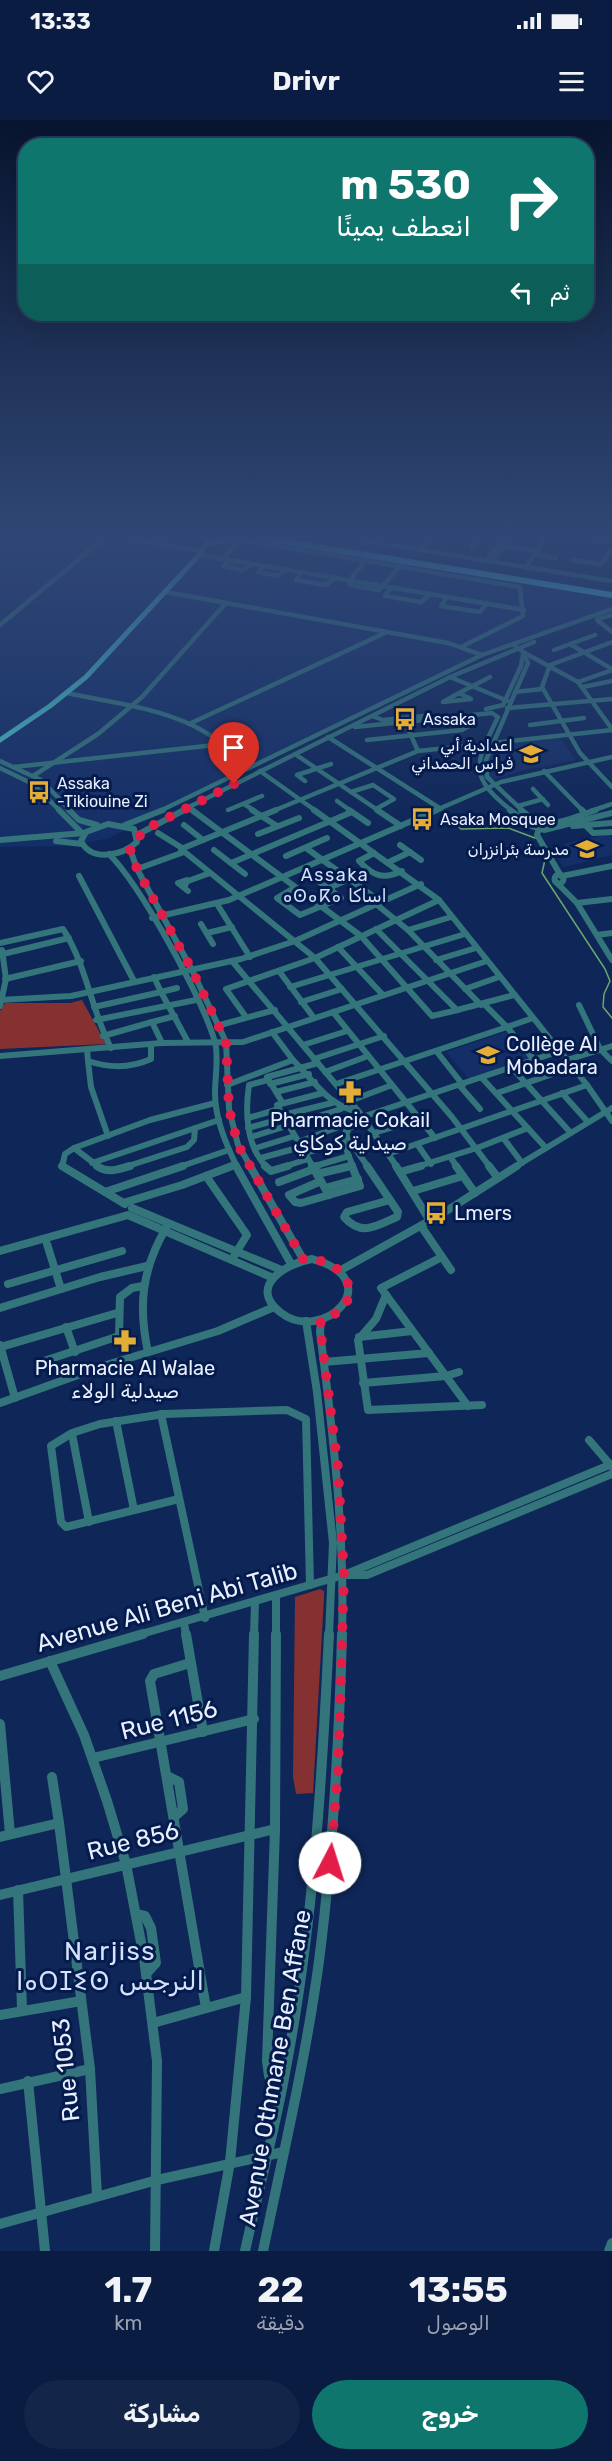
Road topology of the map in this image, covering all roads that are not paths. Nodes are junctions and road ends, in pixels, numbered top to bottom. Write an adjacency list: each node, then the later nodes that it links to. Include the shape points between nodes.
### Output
1 (119, 639): 28 (main road)
2 (195, 639): 35 (street)
3 (371, 639): 42 (street)
4 (424, 639): 12 (street)
5 (476, 639): 12 (street)
6 (526, 639): 10 (street)
7 (542, 639): 13 (street)
8 (583, 639): 11 (street)
9 (612, 642): 15 (street)
10 (513, 644): 13 (street); 17 (street)
11 (570, 644): 14 (street); 15 (street)
12 (461, 647): 17 (street)
13 (518, 648): 16 (street); 20 (street)
14 (554, 650)
15 (584, 652): 18 (street); 19 (street)
16 (523, 654): 18 (street); 27 (street, via 528,663); 33 (street)
17 (482, 656): 61 (street)
18 (550, 665): 23 (street); 26 (street)
19 (612, 670): 23 (street)
20 (450, 677): 24 (street); 38 (street)
21 (490, 677): 24 (street)
22 (612, 681): 25 (street)
23 (578, 682): 25 (street)
24 (470, 686): 29 (street); 33 (street)
25 (583, 687): 32 (street)
26 (542, 689): 27 (street); 34 (street)
27 (515, 692): 31 (street)
28 (67, 693): 35 (street); 49 (main road)
29 (459, 693): 29 (street, via 443,701 443,702 471,699)
30 (612, 699): 32 (street)
31 (511, 701): 33 (street); 36 (street)
32 (591, 701): 34 (street); 44 (street)
33 (503, 704): 36 (street); 38 (street, via 385,720)
34 (551, 705): 36 (street); 40 (street)
35 (131, 707): 42 (street); 58 (street)
36 (509, 708): 51 (street)
37 (465, 715): 41 (street); 47 (street, via 469,724 466,728); 53 (street, via 498,716)
38 (372, 716): 45 (street)
39 (584, 718): 40 (street)
40 (561, 721): 43 (street); 46 (street)
41 (405, 722): 45 (street); 47 (street)
42 (189, 724): 52 (street)
43 (530, 725)
44 (612, 729): 46 (street)
45 (344, 730): 48 (street)
46 (568, 735): 51 (street); 59 (street)
47 (411, 736): 50 (street); 54 (street)
48 (328, 737): 55 (street); 65 (street)
49 (1, 738)
50 (367, 740)
51 (493, 743): 71 (street, via 485,767)
52 (224, 744): 58 (street); 61 (street)
53 (485, 744): 54 (street); 71 (street, via 477,770)
54 (418, 751): 65 (street)
55 (295, 754): 64 (street); 66 (street)
56 (612, 757): 59 (street)
57 (0, 761): 62 (street)
58 (58, 761): 62 (street); 68 (street)
59 (588, 762): 67 (street); 72 (street)
60 (331, 764): 64 (street)
61 (254, 765): 96 (street)
62 (14, 767): 68 (street)
63 (0, 768): 104 (street, via 33,784)
64 (316, 768): 69 (street, via 298,774); 70 (street)
65 (376, 768): 70 (street); 85 (street)
66 (260, 771): 77 (street); 83 (street)
67 (544, 771): 71 (street); 88 (street)
68 (33, 776): 95 (street, via 79,820)
69 (305, 781)
70 (339, 784): 74 (street); 77 (street)
71 (491, 787): 82 (street); 85 (street); 102 (street, via 508,808)
72 (612, 787)
73 (533, 789): 76 (street)
74 (351, 792): 84 (street); 84 (street, via 374,785 394,799)
75 (262, 796): 79 (street)
76 (543, 799): 81 (street); 82 (street)
77 (300, 800): 90 (street); 92 (street)
78 (337, 801): 87 (street)
79 (244, 804): 86 (street); 90 (street)
80 (612, 804): 88 (street)
81 (548, 805)
82 (518, 806): 102 (street)
83 (189, 807): 103 (street); 108 (street)
84 (376, 809): 100 (street)
85 (441, 809): 100 (street)
86 (228, 810)
87 (352, 812): 92 (street); 93 (street)
88 (584, 812): 102 (street)
89 (612, 813): 101 (street)
90 (262, 816): 99 (street); 103 (street)
91 (298, 818): 99 (street)
92 (328, 821): 112 (street); 122 (street)
93 (368, 823)
94 (612, 823): 98 (street)
95 (99, 825): 96 (street); 104 (street)
96 (125, 825): 108 (street)
97 (184, 825): 110 (street)
98 (585, 825): 101 (street); 106 (street, via 593,834)
99 (277, 826): 107 (street)
100 (401, 826): 112 (street)
101 (565, 826): 102 (street)
102 (542, 827): 128 (street)
103 (222, 831): 110 (street); 122 (street)
104 (84, 833): 111 (street); 113 (street)
105 (158, 833): 117 (street)
106 (612, 833)
107 (258, 834)
108 (137, 835): 116 (street, via 137,842)
109 (327, 838): 115 (street)
110 (203, 840): 117 (street)
111 (0, 842): 113 (street)
112 (360, 843): 120 (street); 124 (street)
113 (82, 844): 121 (street, via 92,852)
114 (400, 845): 119 (street)
115 (306, 848): 123 (street); 124 (street)
116 (130, 849): 121 (street); 130 (street)
117 (183, 850): 130 (street); 133 (street)
118 (214, 850): 127 (street)
119 (410, 852): 125 (street); 126 (street)
120 (374, 853): 126 (street); 131 (street, via 359,860)
121 (109, 854): 155 (street, via 122,866)
122 (251, 854): 127 (street); 136 (street)
123 (286, 856)
124 (323, 858): 136 (street); 138 (street)
125 (421, 860)
126 (388, 862): 132 (street)
127 (231, 863): 134 (street)
128 (553, 864): 137 (street); 139 (street)
129 (612, 866): 137 (street)
130 (137, 869): 153 (street)
131 (369, 870): 132 (street, via 383,879); 138 (street)
132 (402, 871): 142 (street)
133 (210, 873): 141 (street); 146 (street)
134 (245, 874)
135 (79, 876): 194 (street)
136 (280, 878): 143 (street); 146 (street)
137 (563, 878): 139 (street); 145 (street)
138 (350, 879): 144 (street); 149 (street)
139 (554, 879): 145 (street)
140 (317, 880): 144 (street)
141 (184, 882)
142 (421, 884): 148 (street); 149 (street)
143 (294, 888): 152 (street); 152 (street, via 277,898 300,915)
144 (329, 888): 152 (street, via 341,898)
145 (569, 894): 150 (street)
146 (238, 896): 151 (street); 168 (street)
147 (612, 899): 150 (street)
148 (439, 900): 154 (street); 156 (street)
149 (378, 903): 156 (street); 157 (street)
150 (577, 903): 165 (street)
151 (218, 904): 153 (street); 159 (street)
152 (320, 907): 157 (street)
153 (162, 916): 155 (street); 185 (street)
154 (451, 917): 161 (street); 164 (street)
155 (152, 918): 187 (street)
156 (396, 919): 160 (street); 161 (street)
157 (339, 921): 166 (street); 168 (street)
158 (201, 924): 162 (street)
159 (232, 927): 162 (street); 176 (street)
160 (376, 929): 166 (street); 174 (street)
161 (408, 930): 172 (street)
162 (207, 933): 170 (street)
163 (612, 933): 165 (street)
164 (465, 934): 172 (street); 173 (street)
165 (597, 934): 179 (street)
166 (361, 936): 171 (street); 181 (street)
167 (69, 938): 169 (street, via 60,928); 175 (street); 180 (street)
168 (295, 941): 176 (street); 177 (street)
169 (0, 943): 175 (street)
170 (213, 944)
171 (338, 947): 177 (street); 184 (street)
172 (424, 948): 174 (street); 178 (street)
173 (476, 948): 178 (street); 183 (street)
174 (402, 955): 181 (street); 196 (street)
175 (2, 956): 186 (street)
176 (250, 957): 182 (street)
177 (315, 958): 188 (street); 190 (street)
178 (436, 960): 189 (street)
179 (612, 960)
180 (81, 961): 193 (street); 202 (street)
181 (382, 961): 184 (street); 199 (street)
182 (232, 962): 185 (street); 195 (street)
183 (487, 962): 189 (street); 192 (street)
184 (358, 967): 190 (street); 204 (street)
185 (192, 970): 187 (street); 223 (street)
186 (2, 971): 193 (street)
187 (181, 971): 191 (street); 206 (street)
188 (279, 971): 195 (street); 197 (street)
189 (450, 974): 196 (street); 201 (street)
190 (330, 975): 197 (street); 200 (street)
191 (154, 977): 194 (street); 203 (street)
192 (500, 977): 201 (street); 205 (street)
193 (5, 979): 207 (street)
194 (134, 981): 202 (street)
195 (250, 981): 214 (street); 218 (street, via 225,990)
196 (426, 981): 199 (street); 215 (street)
197 (290, 987): 208 (street)
198 (177, 988): 203 (street)
199 (407, 988): 204 (street); 215 (street, via 432,1016)
200 (342, 989): 208 (street); 209 (street)
201 (465, 989): 210 (street)
202 (90, 991): 207 (street); 213 (street)
203 (161, 992): 211 (street); 213 (street)
204 (383, 995): 209 (street)
205 (514, 995): 210 (street); 220 (street)
206 (196, 1000): 211 (street); 231 (street)
207 (1, 1002)
208 (301, 1002): 219 (street)
209 (357, 1004): 216 (street); 229 (street)
210 (482, 1004): 215 (street); 225 (street)
211 (170, 1005): 217 (street); 221 (street)
212 (579, 1005): 240 (street)
213 (94, 1007): 221 (street)
214 (275, 1010): 218 (street); 224 (street)
215 (458, 1010)
216 (333, 1012): 219 (street); 226 (street)
217 (175, 1016): 222 (street); 230 (street)
218 (246, 1017): 223 (street)
219 (314, 1018): 224 (street)
220 (533, 1018): 225 (street); 241 (street)
221 (96, 1020): 228 (street)
222 (152, 1022): 228 (street); 233 (street)
223 (220, 1025): 232 (street)
224 (288, 1027): 227 (street); 236 (street)
225 (507, 1027): 242 (street); 246 (street)
226 (347, 1031): 235 (street); 236 (street)
227 (272, 1032): 232 (street); 245 (street)
228 (103, 1036): 238 (street)
229 (384, 1036): 235 (street); 251 (street)
230 (188, 1042): 231 (street); 233 (street)
231 (214, 1042): 232 (street); 274 (street)
232 (226, 1042): 264 (street)
233 (162, 1043): 234 (street)
234 (151, 1044): 238 (street); 248 (street, via 152,1058 142,1063 100,1065)
235 (358, 1044): 244 (street); 249 (street)
236 (303, 1045): 249 (street)
237 (612, 1046): 240 (street)
238 (111, 1047): 239 (street)
239 (87, 1049): 243 (street); 248 (street)
240 (600, 1049): 247 (street); 250 (street)
241 (560, 1051): 246 (street); 247 (street)
242 (437, 1052): 251 (street); 266 (street)
243 (0, 1056)
244 (368, 1056): 255 (street); 256 (street)
245 (293, 1060): 253 (street); 264 (street)
246 (535, 1060): 254 (street)
247 (567, 1060): 252 (street)
248 (88, 1061): 296 (street, via 91,1087)
249 (316, 1061): 253 (street); 256 (street)
250 (612, 1061)
251 (406, 1062): 255 (street); 271 (street)
252 (573, 1067): 262 (street); 263 (street)
253 (303, 1068): 257 (street); 259 (street, via 267,1077)
254 (512, 1068): 258 (street); 262 (street)
255 (380, 1070): 261 (street); 265 (street)
256 (325, 1072): 261 (street)
257 (309, 1074): 259 (street); 260 (street)
258 (482, 1078): 266 (street); 269 (street)
259 (269, 1082): 267 (street); 283 (street, via 249,1086)
260 (315, 1082): 267 (street); 268 (street)
261 (336, 1084): 273 (street)
262 (525, 1084): 269 (street); 272 (street)
263 (587, 1084): 270 (street); 279 (street)
264 (227, 1085): 340 (street, via 238,1145)
265 (392, 1085): 273 (street); 276 (street)
266 (462, 1086): 271 (street); 278 (street)
267 (276, 1092): 280 (street)
268 (323, 1093): 275 (street); 280 (street)
269 (498, 1093): 281 (street)
270 (562, 1093): 272 (street); 286 (street)
271 (434, 1095): 276 (street); 291 (street)
272 (540, 1100): 281 (street); 294 (street)
273 (350, 1101): 282 (street)
274 (215, 1103): 285 (street); 296 (street)
275 (332, 1103): 277 (street); 280 (street)
276 (407, 1104): 282 (street); 284 (street)
277 (341, 1109): 282 (street); 288 (street)
278 (480, 1109)
279 (609, 1110): 286 (street); 287 (street)
280 (282, 1111): 283 (street); 288 (street); 290 (street)
281 (512, 1111): 291 (street); 292 (street)
282 (362, 1117): 293 (street); 295 (street); 302 (street)
283 (248, 1118): 290 (street)
284 (420, 1119): 295 (street); 298 (street)
285 (219, 1120): 289 (street); 307 (street)
286 (587, 1121): 294 (street)
287 (612, 1121)
288 (288, 1125): 297 (street); 302 (street)
289 (195, 1128): 312 (street); 312 (street, via 194,1140 187,1147 112,1171)
290 (248, 1128): 297 (street)
291 (461, 1128): 298 (street); 306 (street)
292 (528, 1128): 299 (street); 305 (street)
293 (346, 1131): 300 (street); 327 (street)
294 (570, 1132): 305 (street)
295 (374, 1133): 308 (street)
296 (108, 1136): 303 (street)
297 (250, 1137): 304 (street)
298 (435, 1138): 301 (street)
299 (504, 1139): 306 (street); 313 (street)
300 (343, 1142): 302 (street); 309 (street)
301 (417, 1144): 308 (street); 315 (street)
302 (301, 1147): 304 (street); 310 (street); 310 (street, via 272,1171); 318 (street)
303 (74, 1148): 312 (street); 324 (street, via 65,1154 62,1167)
304 (256, 1148): 310 (street)
305 (546, 1148): 313 (street)
306 (477, 1149): 311 (street); 321 (street)
307 (229, 1150): 314 (street); 324 (street)
308 (388, 1154): 317 (street)
309 (349, 1156): 316 (street); 318 (street)
310 (261, 1158)
311 (451, 1158): 315 (street); 320 (street)
312 (92, 1163)
313 (522, 1163): 321 (street)
314 (236, 1164): 319 (street); 342 (street)
315 (431, 1164): 317 (street)
316 (353, 1165): 318 (street); 325 (street, via 358,1179)
317 (400, 1172): 323 (street)
318 (316, 1173): 322 (street); 325 (street); 325 (street, via 289,1195 298,1204)
319 (206, 1176): 328 (street); 338 (street, via 247,1235)
320 (464, 1176): 323 (street); 326 (street)
321 (498, 1178): 326 (street)
322 (279, 1182)
323 (413, 1191): 331 (street)
324 (105, 1192): 328 (street)
325 (327, 1192)
326 (475, 1193): 331 (street)
327 (390, 1200): 327 (street, via 397,1216 369,1228 352,1227 344,1216)
328 (123, 1203): 329 (street)
329 (132, 1208): 330 (street); 332 (street)
330 (126, 1215): 334 (street); 336 (street)
331 (430, 1221): 333 (street)
332 (169, 1223): 334 (street); 338 (street)
333 (421, 1226): 339 (street); 346 (street)
334 (164, 1230): 341 (street); 343 (street)
335 (47, 1244): 345 (street)
336 (0, 1251)
337 (122, 1251): 345 (street)
338 (236, 1253): 341 (street); 344 (street)
339 (442, 1257): 347 (street); 352 (street, via 382,1285)
340 (303, 1259): 342 (street); 346 (street, via 328,1262)
341 (231, 1260): 348 (street)
342 (290, 1262): 344 (street)
343 (147, 1266): 350 (street); 351 (street)
344 (279, 1269): 348 (street)
345 (55, 1270): 349 (street); 351 (street)
346 (341, 1270): 356 (street, via 349,1283 347,1301)
347 (451, 1270)
348 (271, 1277): 353 (street, via 268,1295)
349 (8, 1284)
350 (143, 1286): 355 (street, via 125,1288); 363 (street, via 139,1314)
351 (61, 1289): 354 (street)
352 (386, 1295): 359 (street); 360 (street, via 381,1312)
353 (274, 1307): 357 (street, via 288,1317); 363 (street, via 218,1331)
354 (0, 1308)
355 (117, 1313): 358 (street); 362 (street, via 119,1336)
356 (321, 1320): 357 (street); 367 (street, Avenue Othmane Ben Affane)
357 (306, 1321): 384 (street, Avenue Othmane Ben Affane, via 329,1503)
358 (66, 1327): 361 (street); 362 (street)
359 (412, 1330): 360 (street); 364 (street)
360 (359, 1337): 365 (street)
361 (0, 1346): 371 (street)
362 (75, 1352): 366 (street)
363 (148, 1352): 371 (street)
364 (429, 1353): 365 (street); 369 (street)
365 (360, 1359): 367 (street); 370 (street)
366 (44, 1361)
367 (324, 1362): 383 (street, Avenue Othmane Ben Affane, via 338,1468)
368 (459, 1372): 369 (street)
369 (446, 1376): 370 (street); 374 (street)
370 (363, 1383): 374 (street, via 366,1408 370,1411)
371 (15, 1398): 372 (street)
372 (0, 1403)
373 (482, 1405): 374 (street)
374 (468, 1406)
375 (161, 1414): 376 (street); 380 (street); 385 (street, via 287,1410 306,1419)
376 (117, 1421): 377 (street); 381 (street)
377 (72, 1434): 382 (street); 382 (street, via 50,1447 61,1522 68,1527)
378 (589, 1440): 379 (street)
379 (612, 1467): 383 (street, Avenue Ali Beni Abi Talib, via 367,1575)
380 (179, 1499): 381 (street); 388 (street)
381 (134, 1510): 382 (street)
382 (89, 1522)
383 (344, 1575): 384 (street, Avenue Ali Beni Abi Talib); 418 (street, Avenue Othmane Ben Affane, via 338,1773 328,1886 309,2027)
384 (332, 1578): 385 (street, Avenue Ali Beni Abi Talib); 417 (street, Avenue Othmane Ben Affane, via 315,1855)
385 (310, 1585): 386 (street, Avenue Ali Beni Abi Talib)
386 (276, 1596): 387 (street, Avenue Ali Beni Abi Talib); 400 (street)
387 (255, 1602): 388 (street, Avenue Ali Beni Abi Talib); 393 (street)
388 (205, 1618): 389 (street, Avenue Ali Beni Abi Talib)
389 (183, 1623): 390 (street, Avenue Ali Beni Abi Talib); 391 (street)
390 (50, 1661): 392 (street, Avenue Ali Beni Abi Talib); 397 (street)
391 (190, 1663): 395 (street); 396 (street, via 150,1678)
392 (0, 1676)
393 (254, 1719): 395 (street, Rue 1156); 401 (street)
394 (0, 1724): 402 (street)
395 (203, 1732): 396 (street, Rue 1156)
396 (162, 1742): 397 (street, Rue 1156); 403 (street)
397 (93, 1758): 404 (street)
398 (52, 1777): 399 (street, Rue 1053)
399 (59, 1822): 402 (street); 405 (street, Rue 1053)
400 (275, 1829): 401 (street, Rue 856); 417 (street, via 267,2061 271,2084)
401 (251, 1834): 403 (street, Rue 856); 408 (street)
402 (5, 1836)
403 (180, 1851): 404 (street, Rue 856); 410 (street)
404 (126, 1864): 405 (street, Rue 856); 413 (street)
405 (66, 1879): 406 (street, Rue 856); 409 (street, Rue 1053)
406 (18, 1890): 407 (street, Rue 856); 411 (street)
407 (0, 1895)
408 (246, 1997): 410 (street); 420 (street)
409 (81, 2001): 411 (street); 414 (street, Rue 1053)
410 (206, 2008): 413 (street)
411 (22, 2009): 412 (street)
412 (0, 2014)
413 (153, 2023): 421 (street, via 157,2061)
414 (90, 2069): 415 (street); 422 (street, Rue 1053)
415 (28, 2081): 416 (street); 423 (street)
416 (0, 2089)
417 (279, 2096): 419 (street, Avenue Othmane Ben Affane)
418 (283, 2152): 419 (street); 430 (street, Avenue Othmane Ben Affane)
419 (264, 2156): 420 (street); 429 (street, Avenue Othmane Ben Affane)
420 (230, 2162): 421 (street); 428 (street)
421 (157, 2180): 422 (street); 427 (street)
422 (97, 2195): 423 (street)
423 (40, 2212): 424 (street); 426 (street)
424 (0, 2223)
425 (612, 2243): 431 (street)
426 (45, 2251)
427 (155, 2251)
428 (214, 2251)
429 (245, 2251)
430 (263, 2251)
431 (609, 2251)

